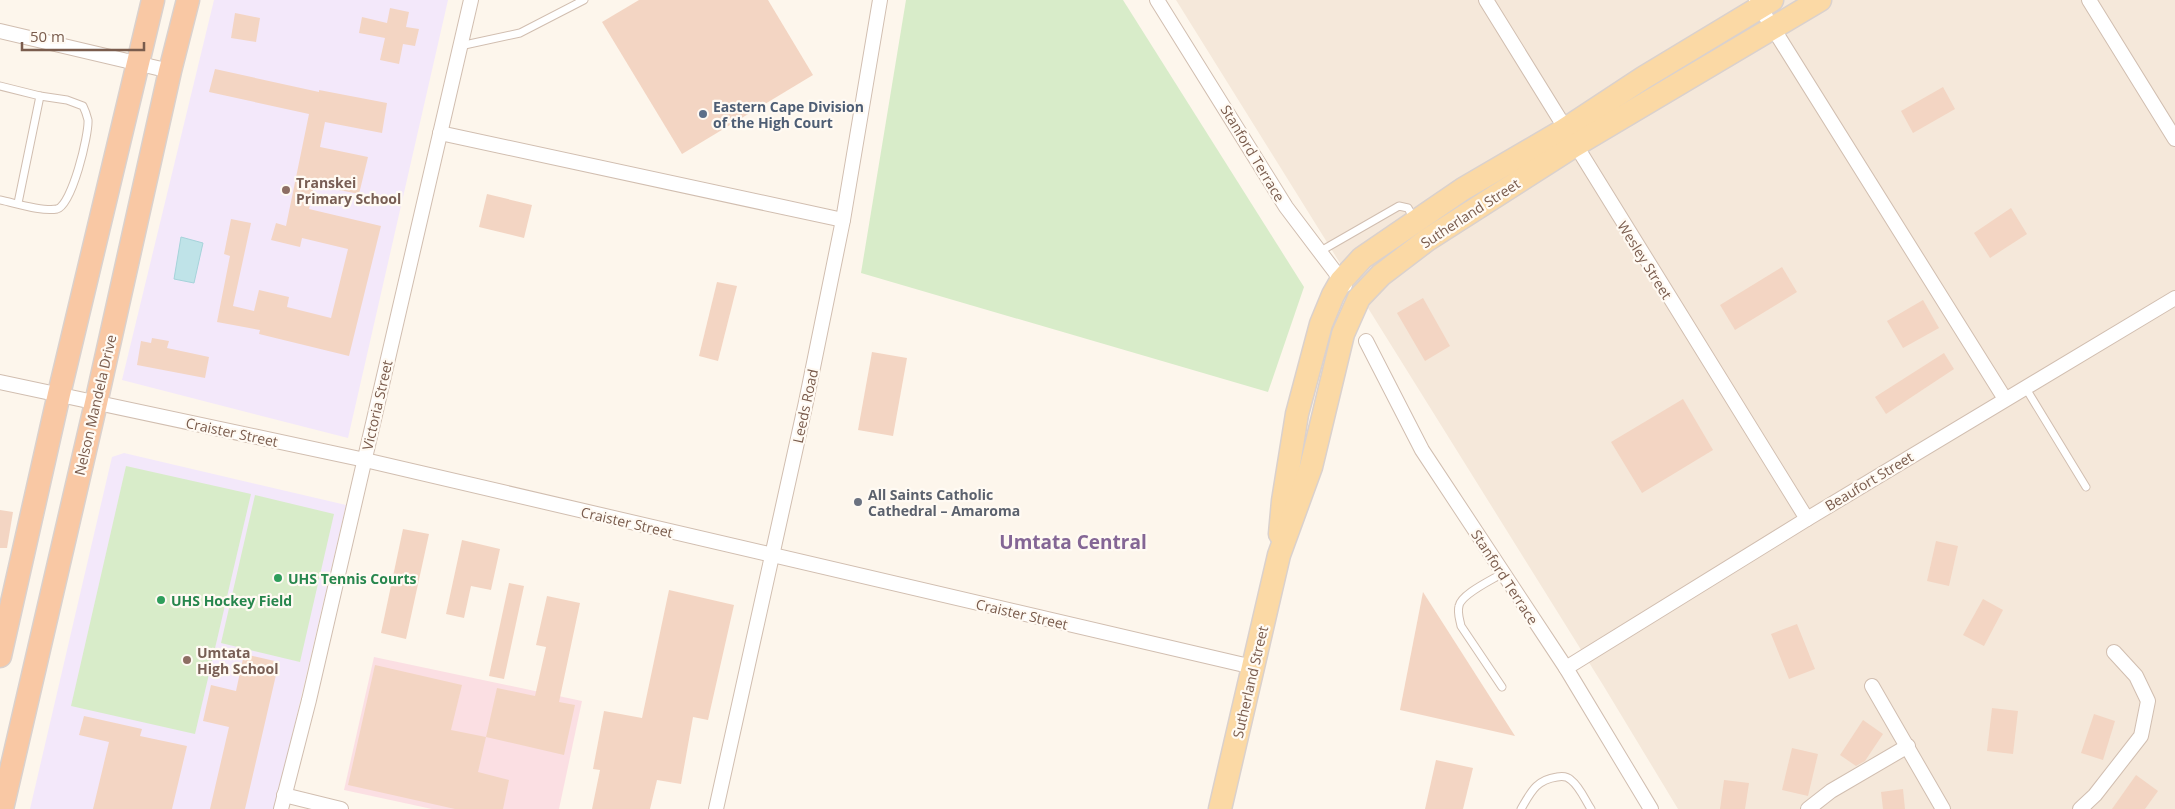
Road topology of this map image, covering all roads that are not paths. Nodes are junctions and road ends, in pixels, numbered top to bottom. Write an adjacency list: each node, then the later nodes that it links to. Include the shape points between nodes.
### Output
1 (153, 0): 14 (highway)
2 (188, 0): 15 (highway, Nelson Mandela Drive)
3 (471, 0): 13 (street, Victoria Street)
4 (584, 0): 13 (lane, via 520,33)
5 (880, 0): 23 (street, Leeds Road)
6 (1157, 0): 25 (street, Stanford Terrace, via 1286,207)
7 (1486, 0): 19 (street, Wesley Street)
8 (1820, 0): 11 (main road, Sutherland Street)
9 (2089, 0): 20 (street)
10 (1762, 3): 11 (street); 19 (main road, Sutherland Street, via 1643,78)
11 (1773, 29): 19 (main road, Sutherland Street); 33 (street)
12 (0, 32): 14 (street)
13 (460, 46): 18 (street, Victoria Street)
14 (137, 63): 15 (street); 32 (highway)
15 (170, 71): 34 (highway, Nelson Mandela Drive)
16 (0, 86): 17 (lane)
17 (40, 96): 22 (lane); 22 (lane, via 84,106 88,121 84,144 66,203 58,209)
18 (440, 133): 23 (street); 35 (street, Victoria Street)
19 (1569, 138): 24 (main road, Sutherland Street, via 1463,189); 27 (main road, Sutherland Street, via 1376,279); 37 (street, Wesley Street)
20 (2175, 139)
21 (0, 200): 22 (lane)
22 (18, 203)
23 (843, 220): 39 (street, Leeds Road)
24 (1416, 222): 25 (lane, via 1408,208 1398,206); 26 (main road, Sutherland Street, via 1362,258)
25 (1319, 252): 26 (street, Stanford Terrace)
26 (1341, 281): 27 (street, Stanford Terrace); 38 (main road, Sutherland Street, via 1321,324 1297,414 1283,501)
27 (1360, 298): 38 (main road, Sutherland Street, via 1344,334 1311,466)
28 (2175, 298): 31 (street, Beaufort Street)
29 (1366, 341): 40 (street, Stanford Terrace, via 1422,450)
30 (0, 382): 32 (street, Craister Street)
31 (2025, 387): 33 (street, Beaufort Street); 36 (lane)
32 (59, 394): 34 (street, Craister Street); 42 (highway)
33 (2006, 399): 37 (street, Beaufort Street)
34 (96, 403): 35 (street, Craister Street); 49 (highway, Nelson Mandela Drive)
35 (365, 460): 39 (street, Craister Street); 48 (street, Victoria Street)
36 (2086, 487)
37 (1807, 519): 44 (street, Beaufort Street)
38 (1279, 555): 43 (main road, Sutherland Street)
39 (772, 556): 43 (street, Craister Street); 51 (street, Leeds Road)
40 (1502, 573): 44 (street, Stanford Terrace); 46 (lane, via 1462,598 1458,614 1461,626)
41 (2114, 652): 58 (street, via 2136,676 2148,702 2141,736 2095,795)
42 (0, 656)
43 (1253, 667): 52 (main road, Sutherland Street)
44 (1566, 668): 55 (street, Stanford Terrace)
45 (1872, 686): 47 (street)
46 (1502, 687)
47 (1908, 746): 56 (street); 57 (street)
48 (282, 802): 50 (street)
49 (2, 809)
50 (341, 809)
51 (716, 809)
52 (1220, 809)
53 (1521, 809): 54 (lane, via 1543,780 1560,776 1573,781)
54 (1591, 809)
55 (1651, 809)
56 (1808, 809)
57 (1943, 809)
58 (2080, 809)

